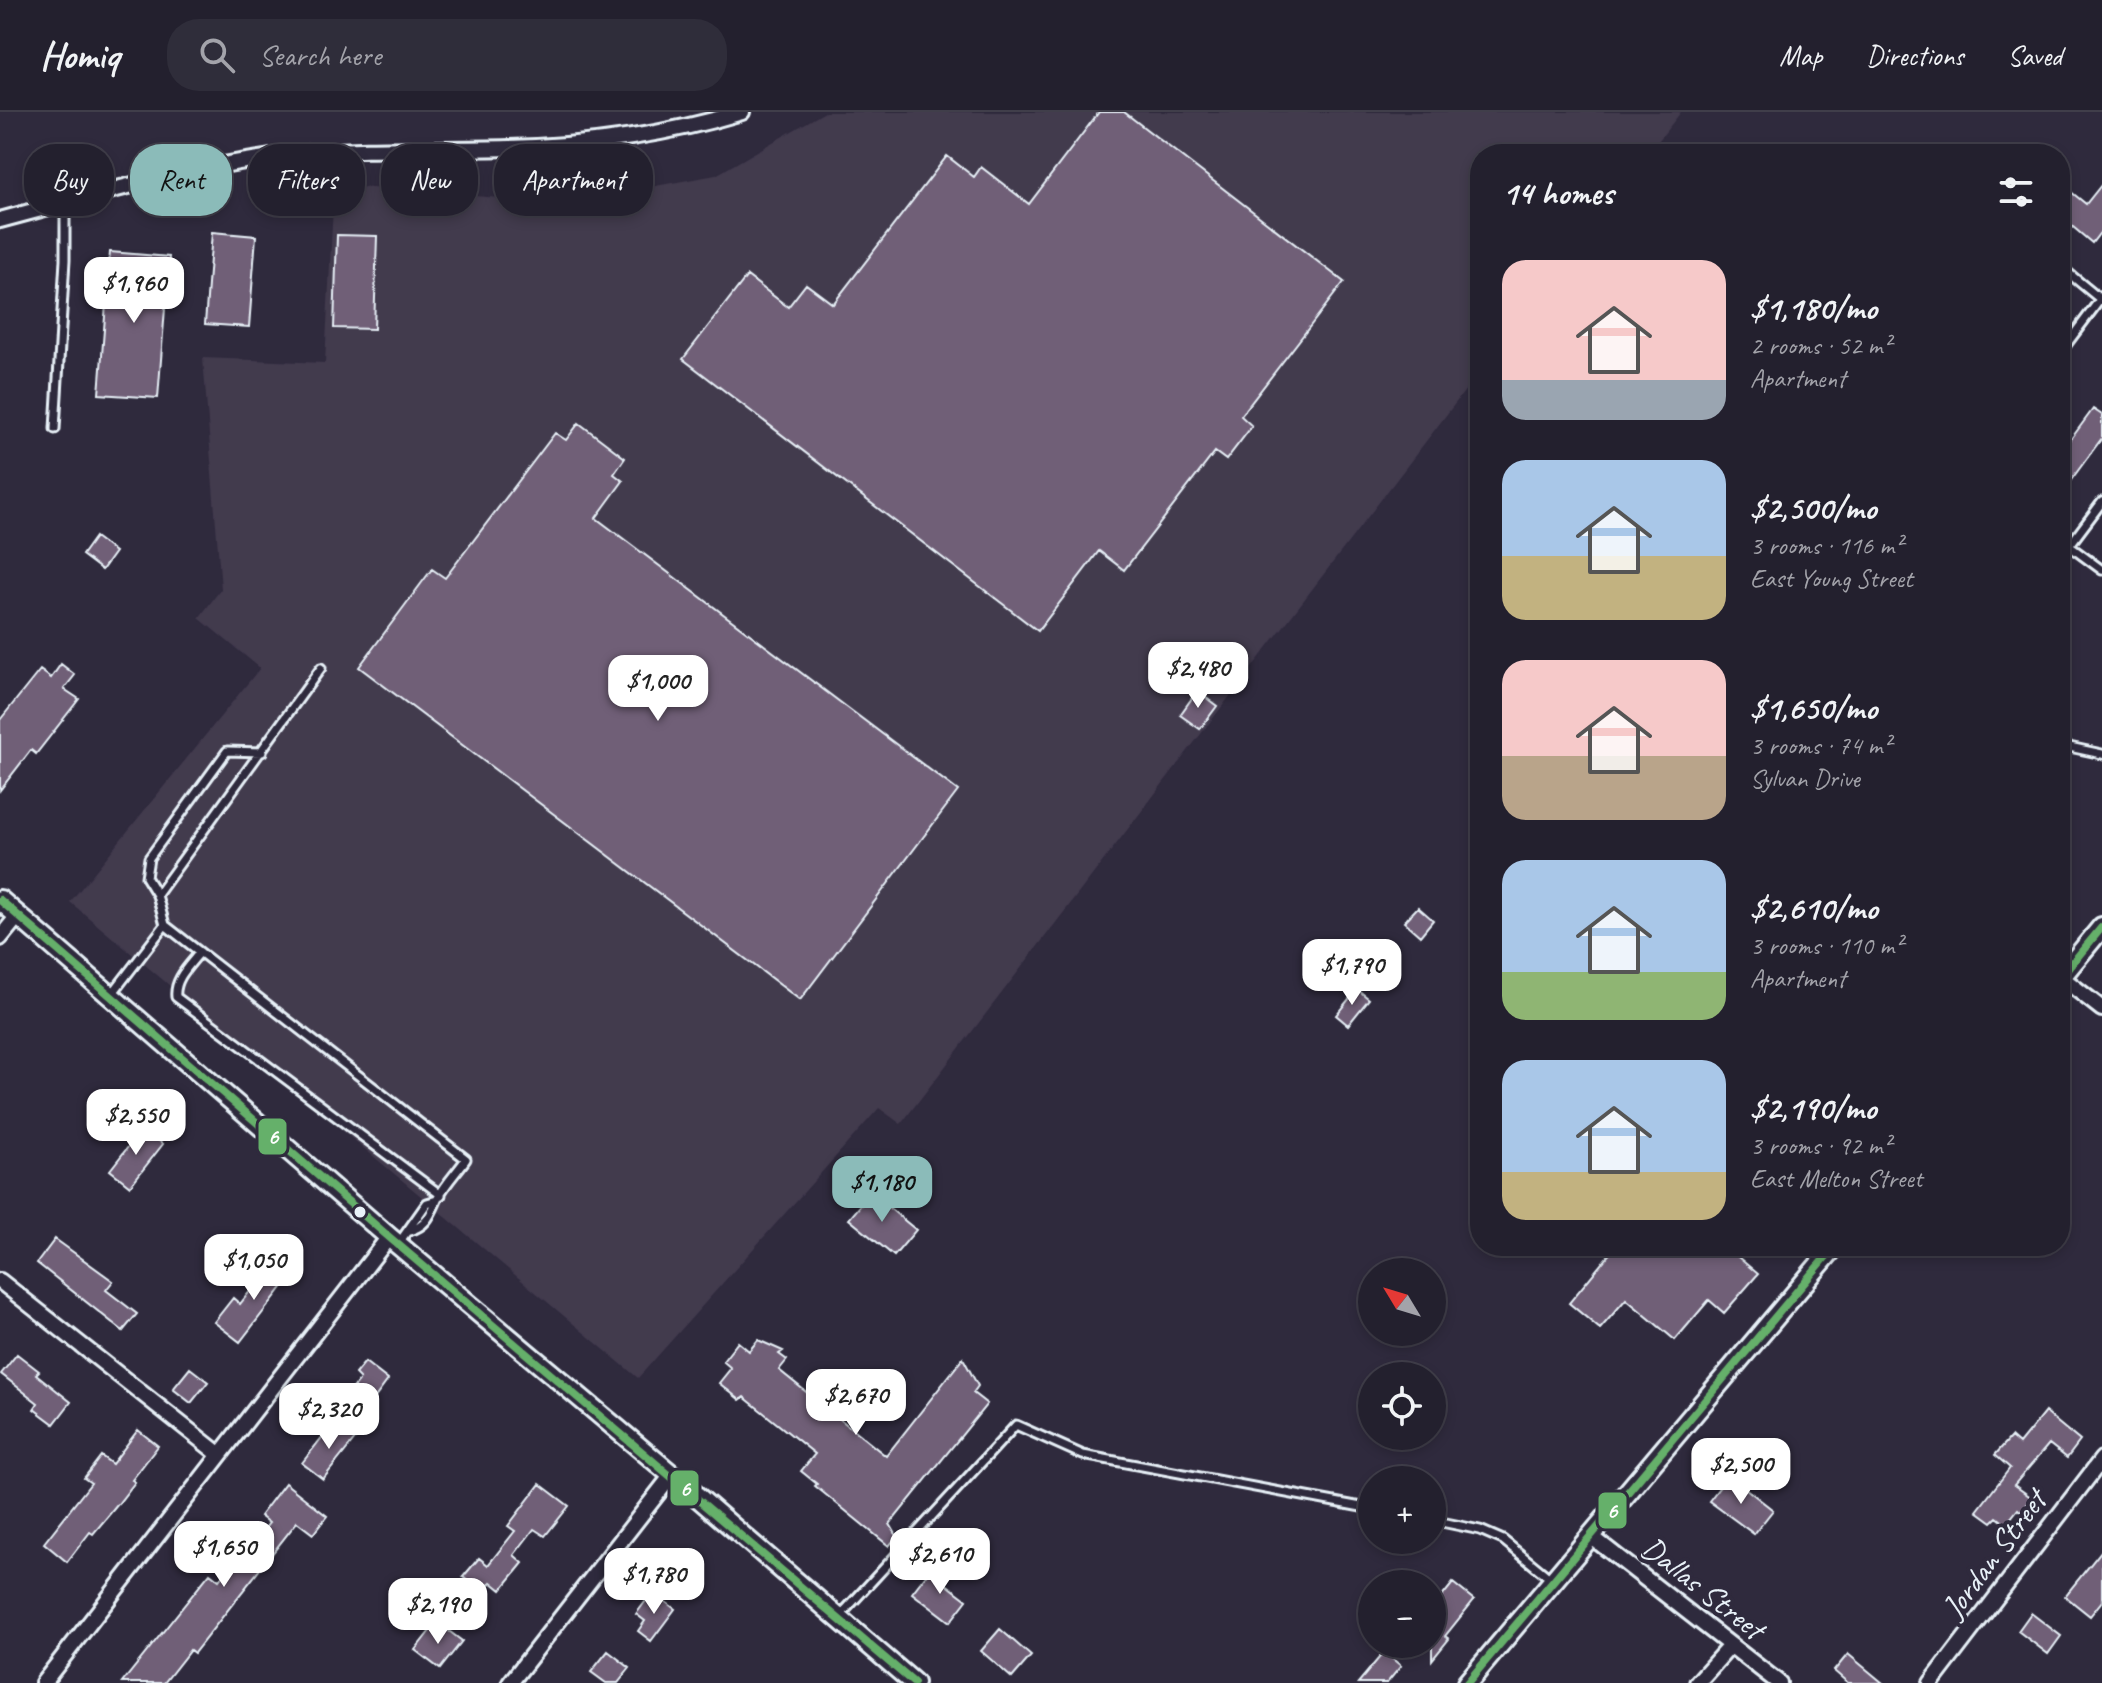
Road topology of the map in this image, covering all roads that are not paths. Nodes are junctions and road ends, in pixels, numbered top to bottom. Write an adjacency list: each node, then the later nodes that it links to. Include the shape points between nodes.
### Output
1 (742, 112): 2 (street, via 678,130 590,143 263,158)
2 (114, 191)
3 (24, 214): 5 (street)
4 (65, 216): 9 (lane)
5 (0, 220)
6 (2070, 274): 7 (lane)
7 (2101, 298): 8 (lane)
8 (2070, 340)
9 (55, 429)
10 (2102, 502): 11 (lane)
11 (2070, 545)
12 (2070, 547): 13 (lane)
13 (2102, 570)
14 (321, 668): 16 (lane)
15 (2070, 747): 17 (lane)
16 (262, 752): 18 (lane); 18 (lane, via 227,751 157,846 146,877)
17 (2102, 754)
18 (157, 895): 21 (lane)
19 (0, 900): 20 (street)
20 (18, 916): 23 (street); 27 (street)
21 (165, 925): 24 (lane); 27 (lane)
22 (2102, 927): 25 (street)
23 (0, 938)
24 (200, 952): 29 (lane, via 179,979 176,997); 29 (lane, via 466,1159)
25 (2070, 967)
26 (2070, 985): 28 (street)
27 (110, 996): 30 (street)
28 (2102, 1009)
29 (439, 1197): 30 (lane, via 427,1203)
30 (398, 1237): 33 (street); 35 (street)
31 (1827, 1256): 38 (street)
32 (0, 1281): 33 (street)
33 (220, 1455): 42 (street)
34 (2100, 1467): 48 (street, Jordan Street)
35 (672, 1475): 40 (street); 43 (street)
36 (1358, 1506): 40 (lane, via 1083,1455 1016,1425)
37 (1446, 1523): 39 (lane, via 1503,1540)
38 (1592, 1537): 39 (street); 41 (street, Dallas Street)
39 (1554, 1582): 45 (street)
40 (838, 1618): 44 (street)
41 (1730, 1646): 46 (street); 47 (street, Dallas Street)
42 (43, 1683)
43 (510, 1683)
44 (914, 1683)
45 (1467, 1683)
46 (1697, 1683)
47 (1779, 1683)
48 (1931, 1683)

